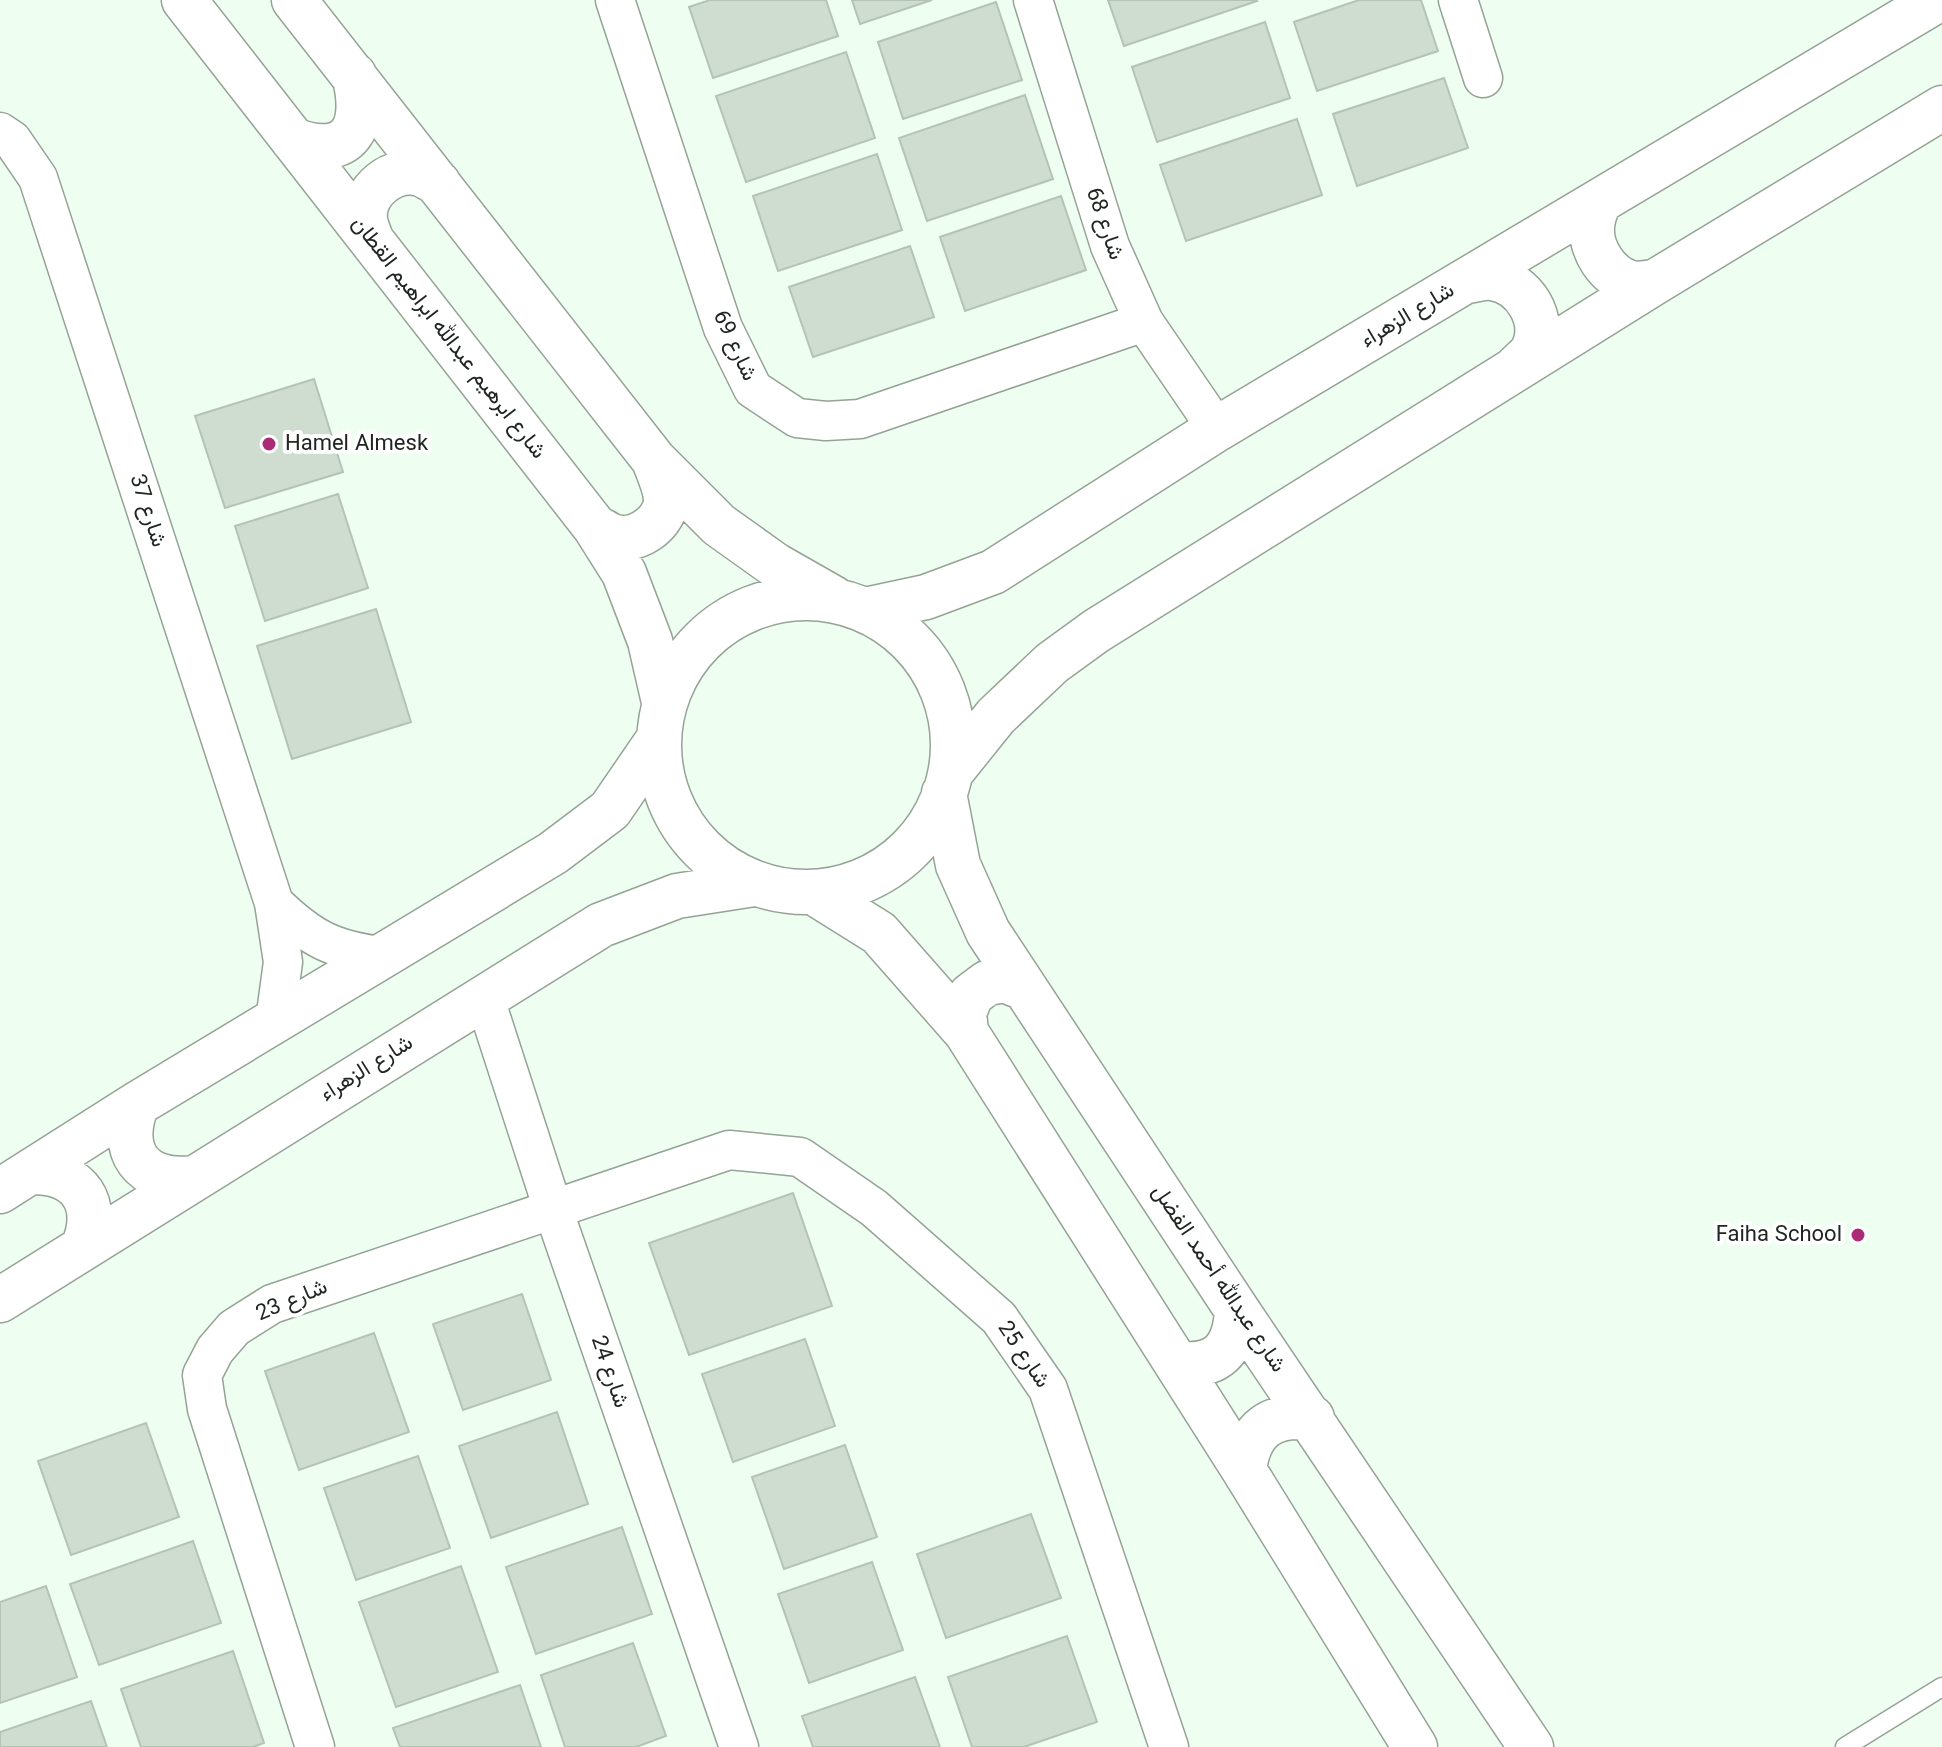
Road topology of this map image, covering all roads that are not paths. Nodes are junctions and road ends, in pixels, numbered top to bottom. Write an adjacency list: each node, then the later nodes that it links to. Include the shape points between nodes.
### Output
1 (184, 0): 11 (street, شارع ابرهيم عبدالله ابراهيم القطان)
2 (294, 0): 7 (street)
3 (615, 0): 17 (street, شارع 69, via 723,328 753,389 797,418 860,419)
4 (1033, 0): 17 (street, شارع 68, via 1110,246)
5 (1458, 0): 8 (street)
6 (1926, 3): 13 (street, شارع الزهراء)
7 (354, 75): 11 (street, via 360,117 351,135 334,146 315,148); 12 (street)
8 (1483, 78)
9 (1942, 108): 16 (street)
10 (0, 132): 27 (street, شارع 37, via 12,140 38,178)
11 (293, 140): 14 (street, شارع ابرهيم عبدالله ابراهيم القطان)
12 (438, 183): 14 (street, via 420,174 399,173 381,182 368,198 365,219); 20 (street)
13 (1600, 201): 15 (street, شارع الزهراء); 16 (street, via 1592,221 1592,242 1601,261 1635,284)
14 (371, 239): 21 (street, شارع ابرهيم عبدالله ابراهيم القطان)
15 (1467, 281): 18 (street, via 1492,278 1514,286 1531,304 1538,328 1532,351); 19 (street, شارع الزهراء)
16 (1655, 282): 18 (street)
17 (1144, 322): 19 (street, شارع 68)
18 (1515, 369): 24 (street, via 1096,631 1052,663 996,716)
19 (1217, 429): 22 (street, شارع الزهراء, via 993,572 926,597)
20 (654, 460): 21 (street, via 666,503 656,524 637,536 615,537); 22 (street, via 719,525 775,565)
21 (595, 527): 23 (street, شارع ابرهيم عبدالله ابراهيم القطان, via 624,573 645,627)
22 (852, 604): 23 (street, شارع الزهراء, via 787,598 744,609 708,633 680,667); 24 (street, via 909,639 932,668 947,702 953,738)
23 (661, 721): 25 (street, شارع ابرهيم عبدالله ابراهيم القطان, via 662,778 675,814 697,845); 28 (street, via 610,810 553,853)
24 (947, 782): 26 (street, via 925,832 903,857 866,880); 29 (street, شارع عبدالله أحمد الفضل, via 958,865 988,932)
25 (754, 884): 26 (street); 30 (street, شارع الزهراء, via 677,896 601,925)
26 (815, 893): 32 (street, via 879,933)
27 (274, 903): 28 (street, via 319,940); 31 (street, شارع 37, via 283,962)
28 (382, 956): 31 (street)
29 (1024, 988): 32 (street, via 1005,980 987,983 971,995 964,1013); 40 (street, شارع عبدالله أحمد الفضل)
30 (484, 996): 35 (street, شارع الزهراء); 37 (street, شارع 24)
31 (275, 1021): 33 (street)
32 (966, 1032): 41 (street)
33 (137, 1104): 35 (street, via 130,1142 138,1161 173,1180); 36 (street)
34 (729, 1150): 37 (street, شارع 23); 48 (street, شارع 25, via 800,1157 874,1208 999,1318 1048,1389)
35 (193, 1178): 38 (street, شارع الزهراء)
36 (16, 1182): 38 (street, via 51,1172 83,1192 91,1230)
37 (553, 1209): 46 (street, شارع 23, via 272,1304 234,1328 202,1375 207,1409); 47 (street, شارع 24)
38 (83, 1248): 39 (street, شارع الزهراء)
39 (0, 1300)
40 (1237, 1310): 41 (street, via 1228,1347 1195,1366); 42 (street, شارع عبدالله أحمد الفضل)
41 (1176, 1363): 43 (street)
42 (1312, 1418): 43 (street, via 1287,1417 1264,1427 1252,1439); 49 (street, شارع عبدالله أحمد الفضل)
43 (1244, 1470): 45 (street)
44 (1942, 1687): 50 (lane)
45 (1407, 1742)
46 (315, 1747)
47 (739, 1747)
48 (1169, 1747)
49 (1531, 1747)
50 (1845, 1747)

